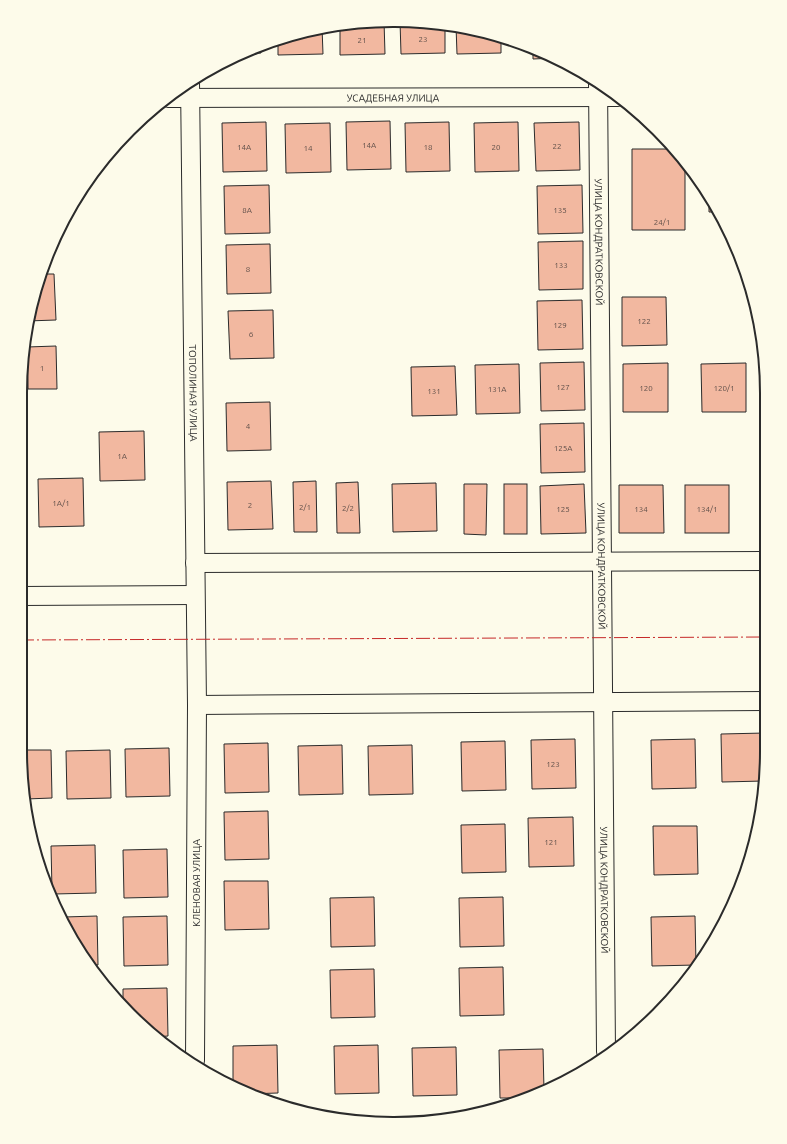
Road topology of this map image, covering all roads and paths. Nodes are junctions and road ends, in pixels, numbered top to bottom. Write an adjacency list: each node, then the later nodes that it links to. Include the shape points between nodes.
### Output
1 (190, 89): 2 (street, УСАДЕБНАЯ УЛИЦА); 6 (street, ТОПОЛИНАЯ УЛИЦА)
2 (597, 89)
3 (598, 89): 4 (street, УЛИЦА КОНДРАТКОВСКОЙ)
4 (602, 560): 5 (street); 6 (street); 10 (street, УЛИЦА КОНДРАТКОВСКОЙ)
5 (760, 561)
6 (195, 562): 8 (street, ТОПОЛИНАЯ УЛИЦА)
7 (27, 596): 8 (street)
8 (195, 596): 11 (street, ТОПОЛИНАЯ УЛИЦА)
9 (760, 701): 10 (street)
10 (603, 702): 11 (street); 12 (street, УЛИЦА КОНДРАТКОВСКОЙ)
11 (197, 705): 13 (street, КЛЕНОВАЯ УЛИЦА)
12 (606, 1049)
13 (195, 1058)

